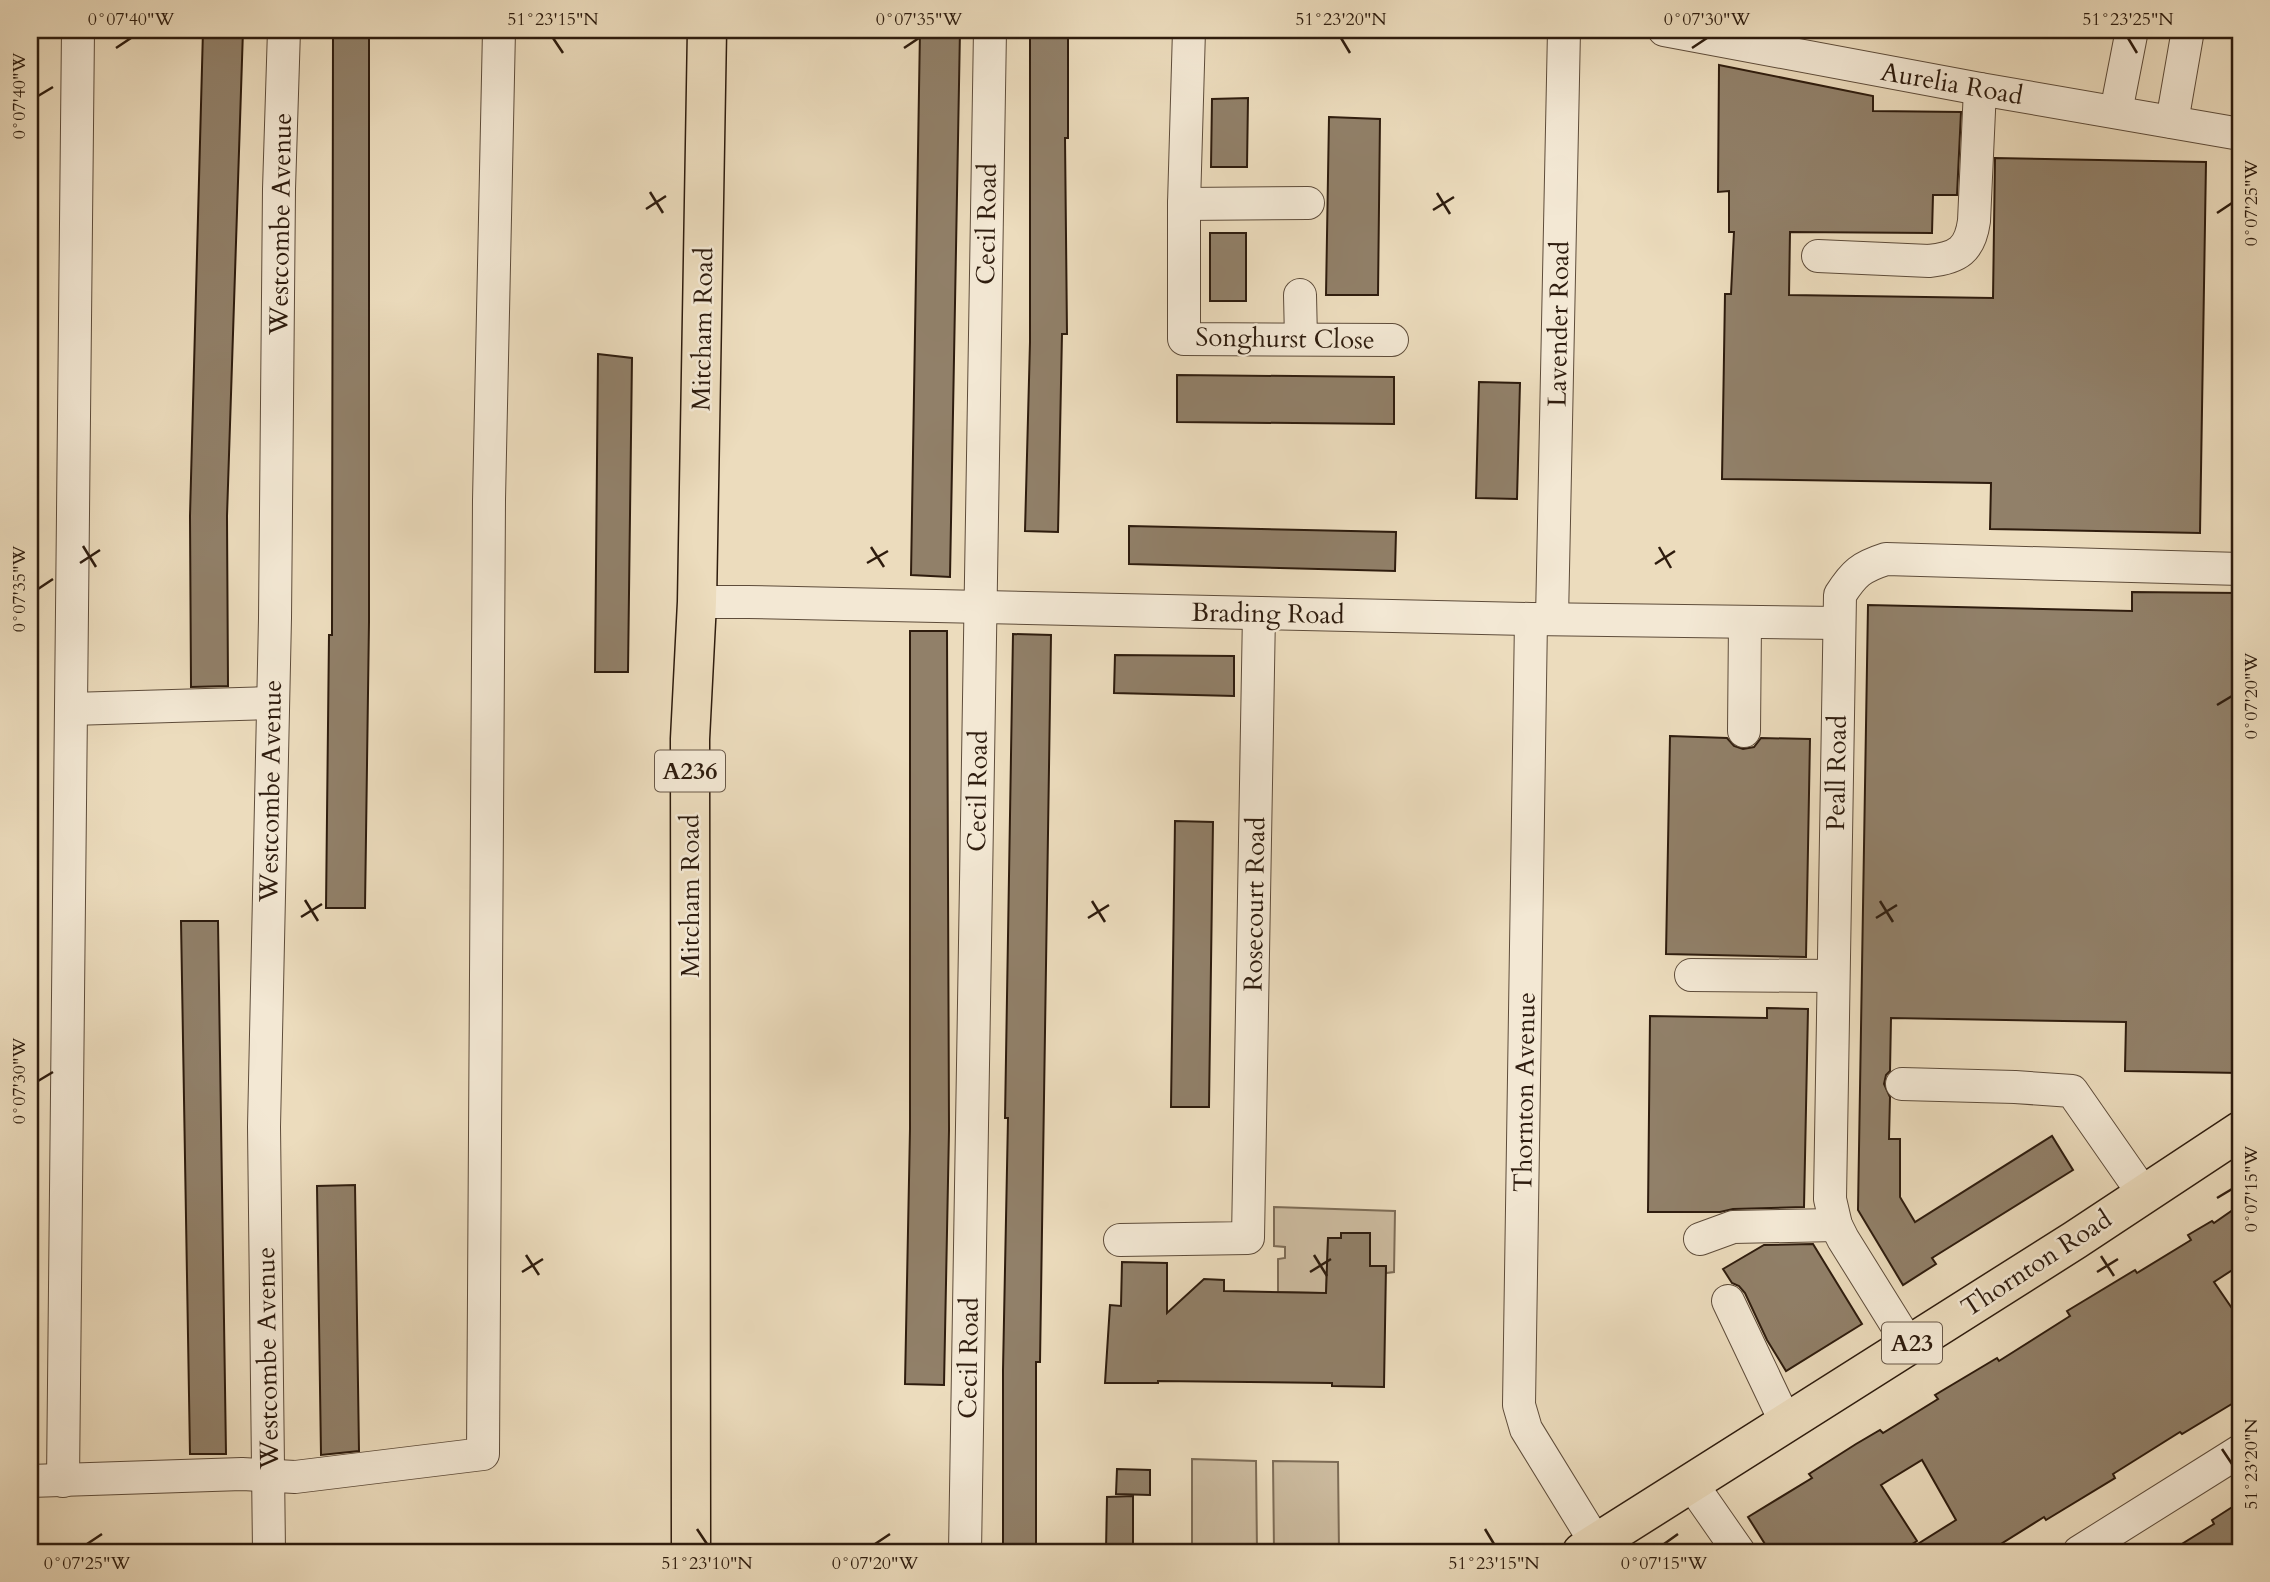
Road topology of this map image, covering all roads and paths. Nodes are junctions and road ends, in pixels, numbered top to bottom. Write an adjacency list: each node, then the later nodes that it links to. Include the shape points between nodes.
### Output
1 (78, 30): 29 (street)
2 (284, 30): 28 (street, Westcombe Avenue)
3 (499, 30): 43 (street, via 489,500 483,1454 295,1477)
4 (707, 30): 22 (main road, Mitcham Road / A236)
5 (990, 30): 23 (street, Cecil Road)
6 (1189, 30): 16 (street, Songhurst Close)
7 (1564, 30): 25 (street, Lavender Road)
8 (1664, 30): 11 (street, Aurelia Road)
9 (2132, 30): 12 (street)
10 (2188, 30): 13 (street)
11 (1980, 89): 12 (street, Aurelia Road); 17 (street, via 1974,221 1968,245 1946,259 1929,261)
12 (2116, 112): 13 (street, Aurelia Road)
13 (2172, 122): 14 (street, Aurelia Road)
14 (2240, 134)
15 (1308, 203): 16 (street)
16 (1184, 204): 19 (street, Songhurst Close, via 1184,339)
17 (1818, 256)
18 (1300, 295): 19 (street)
19 (1301, 339): 20 (street, Songhurst Close)
20 (1392, 340)
21 (2240, 569): 27 (street, Peall Road, via 1886,559 1866,565 1852,576 1840,595)
22 (697, 602): 23 (street, Brading Road); 49 (main road, Mitcham Road / A236, via 690,739)
23 (980, 607): 24 (street, Brading Road); 50 (street, Cecil Road)
24 (1259, 613): 25 (street, Brading Road); 38 (street, Rosecourt Road, via 1248,1238)
25 (1542, 619): 26 (street, Brading Road); 47 (street, Thornton Avenue, via 1519,1405 1526,1429)
26 (1745, 622): 27 (street, Brading Road); 30 (street)
27 (1838, 623): 32 (street, Peall Road)
28 (272, 704): 29 (street); 43 (street, Westcombe Avenue, via 264,1127)
29 (71, 709): 45 (street)
30 (1744, 731)
31 (1691, 975): 32 (street)
32 (1833, 976): 36 (street, Peall Road, via 1830,1199)
33 (1902, 1084): 35 (street, via 2072,1091)
34 (2240, 1131): 35 (main road, Thornton Road / A23)
35 (2143, 1193): 40 (main road, Thornton Road / A23)
36 (1836, 1224): 37 (street, via 1733,1227); 40 (street, Peall Road)
37 (1700, 1239)
38 (1120, 1240)
39 (1728, 1301): 41 (street)
40 (1909, 1345): 41 (main road, Thornton Road / A23)
41 (1786, 1423): 46 (main road, Thornton Road / A23)
42 (2240, 1451): 52 (street)
43 (268, 1476): 45 (street); 48 (street, Westcombe Avenue)
44 (30, 1481): 45 (street)
45 (63, 1481)
46 (1691, 1483): 47 (main road, Thornton Road / A23); 51 (street)
47 (1589, 1548)
48 (269, 1552)
49 (691, 1552)
50 (965, 1552)
51 (1739, 1552)
52 (2079, 1552)

